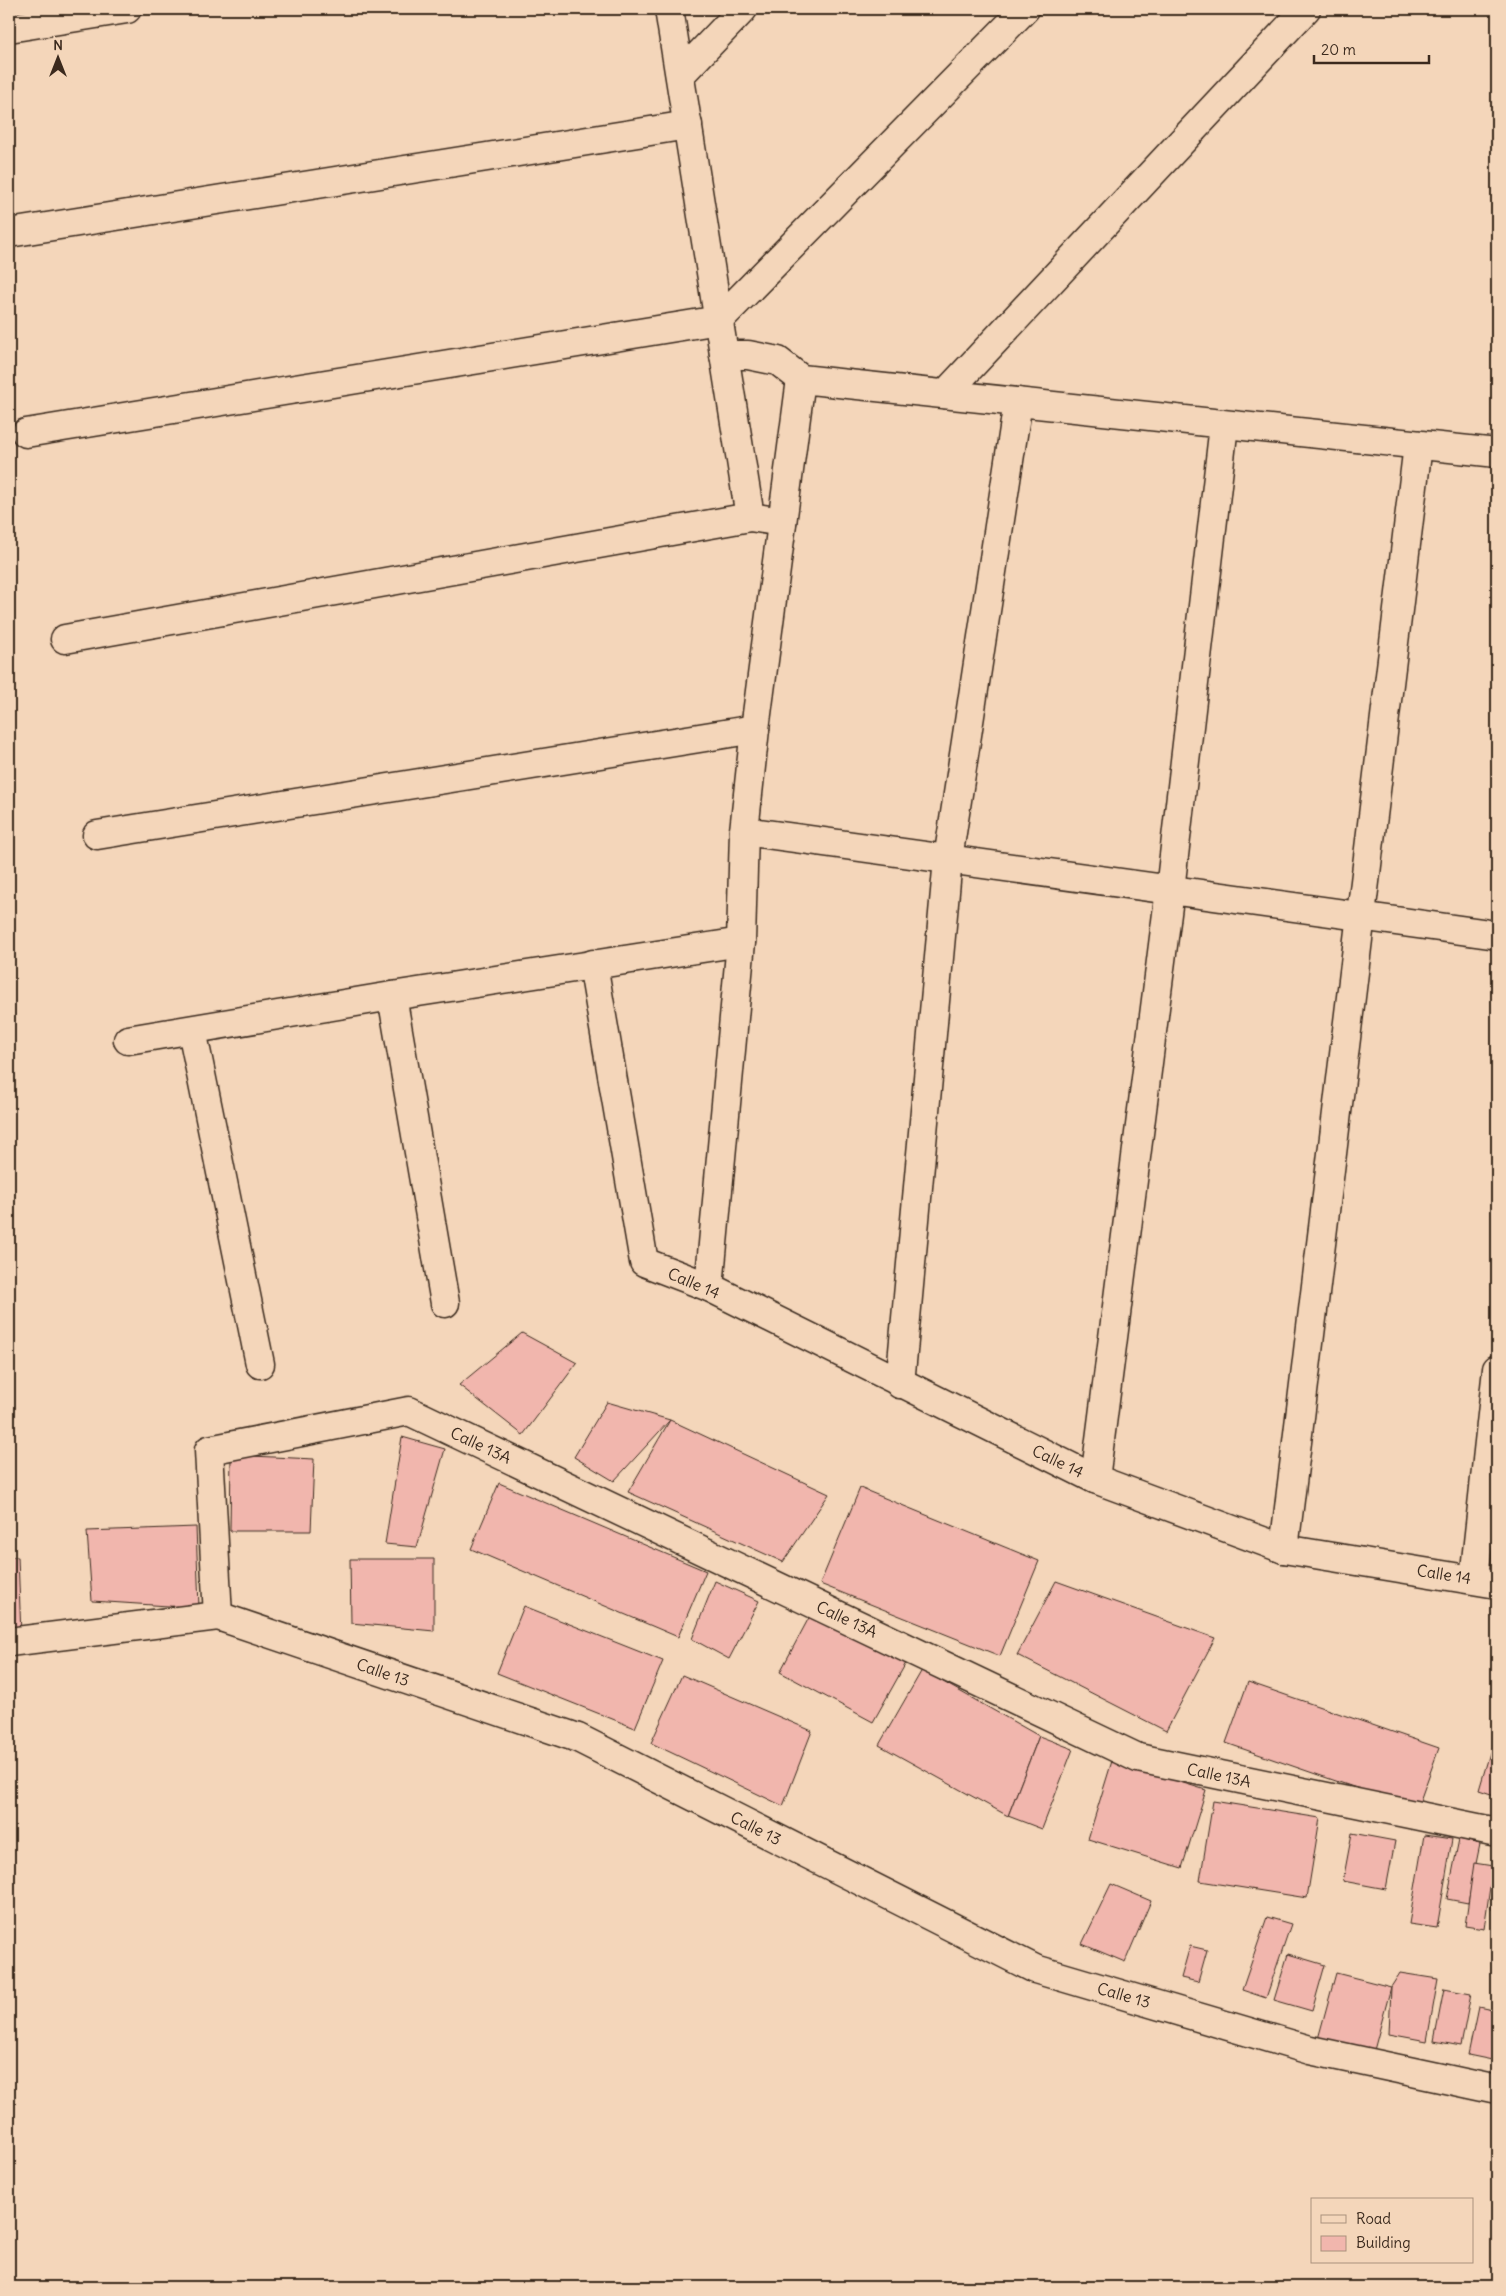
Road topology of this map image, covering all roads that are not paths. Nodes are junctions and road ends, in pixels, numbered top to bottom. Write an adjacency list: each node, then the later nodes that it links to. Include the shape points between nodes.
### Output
1 (127, 9): 6 (street)
2 (669, 9): 7 (street)
3 (743, 9): 7 (street)
4 (1025, 9): 10 (street)
5 (1306, 9): 13 (street)
6 (9, 28)
7 (680, 75): 8 (street)
8 (688, 125): 9 (street); 10 (street)
9 (9, 233)
10 (719, 320): 11 (street); 16 (street)
11 (724, 355): 12 (street, via 748,355 778,361); 19 (street)
12 (801, 379): 13 (street); 20 (street)
13 (945, 394): 14 (street)
14 (1018, 402): 15 (street); 25 (street)
15 (1224, 424): 17 (street); 26 (street)
16 (26, 433)
17 (1418, 445): 18 (street); 27 (street)
18 (1497, 454)
19 (750, 517): 20 (street); 21 (street)
20 (782, 522): 22 (street)
21 (65, 639)
22 (755, 729): 23 (street); 24 (street)
23 (744, 831): 25 (street); 29 (street)
24 (97, 835)
25 (948, 860): 26 (street); 38 (street)
26 (1170, 890): 27 (street); 39 (street)
27 (1361, 917): 28 (street); 40 (street)
28 (1497, 936)
29 (741, 942): 30 (street); 34 (street)
30 (594, 964): 31 (street); 34 (street, Calle 14, via 644,1262)
31 (392, 996): 32 (street); 35 (street)
32 (192, 1030): 33 (street); 36 (street)
33 (128, 1040)
34 (709, 1288): 38 (street, Calle 14)
35 (445, 1303)
36 (260, 1364)
37 (1497, 1369): 41 (street)
38 (900, 1384): 39 (street, Calle 14)
39 (1095, 1479): 40 (street, Calle 14)
40 (1284, 1549): 41 (street, Calle 14)
41 (1486, 1581)
42 (218, 1616): 43 (street, Calle 13); 44 (street, Calle 13A, via 209,1450 409,1411 1138,1758); 45 (street, Calle 13, via 578,1738 1035,1969 1310,2050)
43 (9, 1642)
44 (1497, 1832)
45 (1497, 2090)

